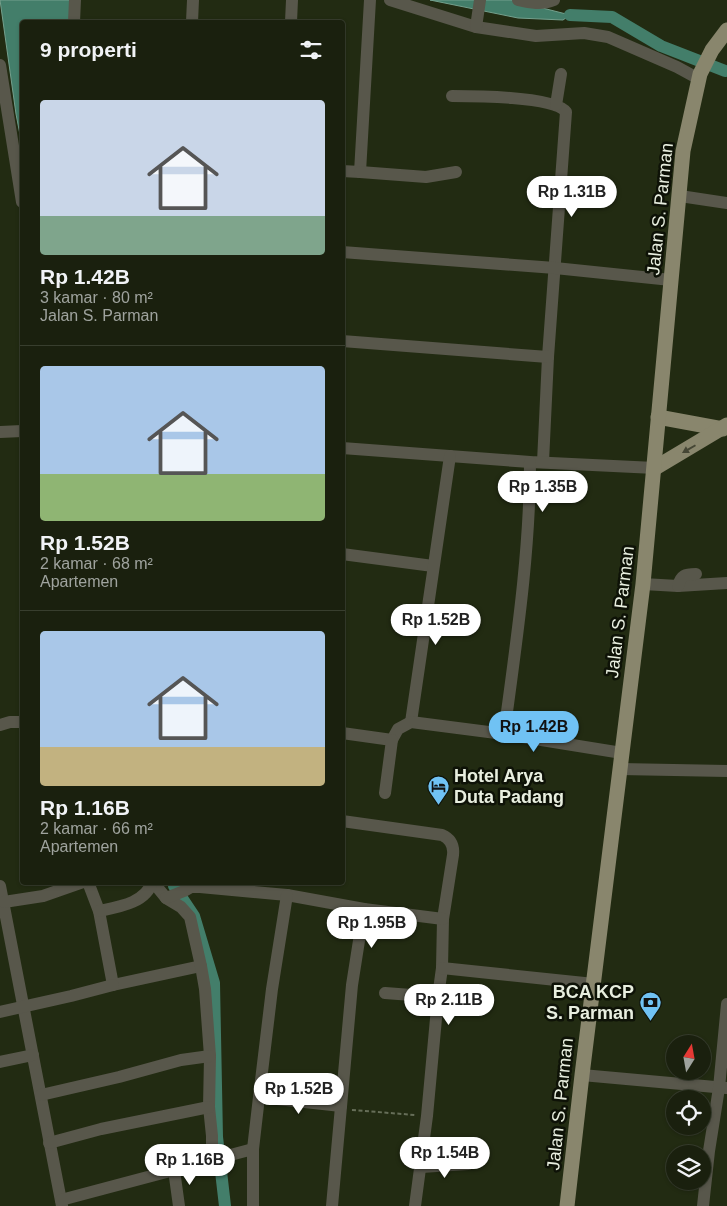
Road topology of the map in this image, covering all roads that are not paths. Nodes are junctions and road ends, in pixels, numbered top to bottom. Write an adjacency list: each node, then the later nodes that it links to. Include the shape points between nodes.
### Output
1 (75, 0): 9 (street)
2 (193, 0): 10 (street)
3 (292, 0): 11 (street)
4 (370, 0): 20 (street)
5 (390, 0): 12 (street)
6 (480, 0): 12 (street)
7 (518, 0): 8 (street, via 544,3)
8 (554, 0)
9 (74, 20)
10 (192, 20)
11 (291, 20)
12 (476, 24): 16 (street, via 536,36 598,34)
13 (727, 30): 16 (main road, Jalan S. Parman, via 712,50)
14 (0, 65): 22 (street)
15 (561, 74): 18 (street)
16 (700, 77): 23 (main road, Jalan S. Parman, via 683,151)
17 (452, 96): 18 (street, via 510,97)
18 (556, 105): 26 (street, via 566,114)
19 (345, 171): 20 (street)
20 (360, 172): 21 (street, via 426,177)
21 (456, 172)
22 (20, 190)
23 (680, 196): 24 (street); 27 (main road, Jalan S. Parman)
24 (727, 204)
25 (345, 252): 26 (street)
26 (555, 268): 27 (street); 29 (street)
27 (672, 280): 30 (main road, Jalan S. Parman)
28 (345, 340): 29 (street)
29 (548, 357): 36 (street)
30 (658, 417): 31 (main road); 37 (main road, Jalan S. Parman)
31 (725, 427): 37 (main road, one-way to 37)
32 (0, 432): 33 (street)
33 (20, 432)
34 (345, 448): 35 (street)
35 (450, 456): 36 (street); 39 (street)
36 (536, 462): 37 (street); 48 (street)
37 (655, 468): 42 (main road, Jalan S. Parman)
38 (345, 554): 39 (street)
39 (433, 566): 45 (street)
40 (696, 574): 43 (street, via 683,575)
41 (727, 583): 43 (street)
42 (644, 584): 43 (street); 50 (main road, Jalan S. Parman)
43 (678, 586)
44 (20, 722): 46 (street)
45 (411, 722): 48 (street); 49 (street, via 398,729)
46 (0, 725)
47 (345, 733): 49 (street)
48 (504, 734): 50 (street)
49 (392, 740): 53 (street)
50 (622, 753): 51 (main road, Jalan S. Parman)
51 (620, 769): 52 (street); 70 (main road, Jalan S. Parman)
52 (727, 771)
53 (385, 793)
54 (345, 821): 67 (street, via 447,837 453,851)
55 (73, 885): 64 (street, via 43,896)
56 (89, 885): 66 (street)
57 (151, 885): 66 (street, via 142,897)
58 (155, 885): 63 (street)
59 (0, 886): 64 (street)
60 (239, 886): 61 (street); 62 (street)
61 (188, 887): 63 (street)
62 (287, 895): 65 (street); 83 (street)
63 (168, 897): 68 (street, via 190,917)
64 (4, 902): 75 (street)
65 (364, 908): 67 (street); 85 (street, via 352,985)
66 (99, 911): 71 (street)
67 (443, 919): 69 (street)
68 (201, 966): 71 (street); 78 (street, via 206,990)
69 (442, 968): 70 (street); 73 (street)
70 (594, 984): 80 (main road, Jalan S. Parman)
71 (113, 985): 75 (street)
72 (385, 993): 73 (street)
73 (438, 997): 90 (street)
74 (727, 1004): 81 (street)
75 (23, 1007): 76 (street); 77 (street)
76 (0, 1012)
77 (33, 1055): 79 (street); 82 (street)
78 (210, 1056): 82 (street, via 181,1060); 84 (street)
79 (0, 1062)
80 (582, 1075): 81 (street); 97 (main road, Jalan S. Parman)
81 (723, 1088): 98 (street, via 709,1151)
82 (41, 1095): 86 (street)
83 (259, 1098): 85 (street); 87 (street)
84 (209, 1107): 86 (street); 88 (street)
85 (341, 1108): 95 (street)
86 (49, 1143): 92 (street)
87 (253, 1149): 88 (street); 94 (street)
88 (214, 1160): 91 (street)
89 (468, 1164): 90 (street)
90 (421, 1167): 96 (street)
91 (174, 1170): 92 (street); 93 (street)
92 (61, 1203)
93 (179, 1206)
94 (253, 1206)
95 (332, 1206)
96 (415, 1206)
97 (567, 1206)
98 (703, 1206)

